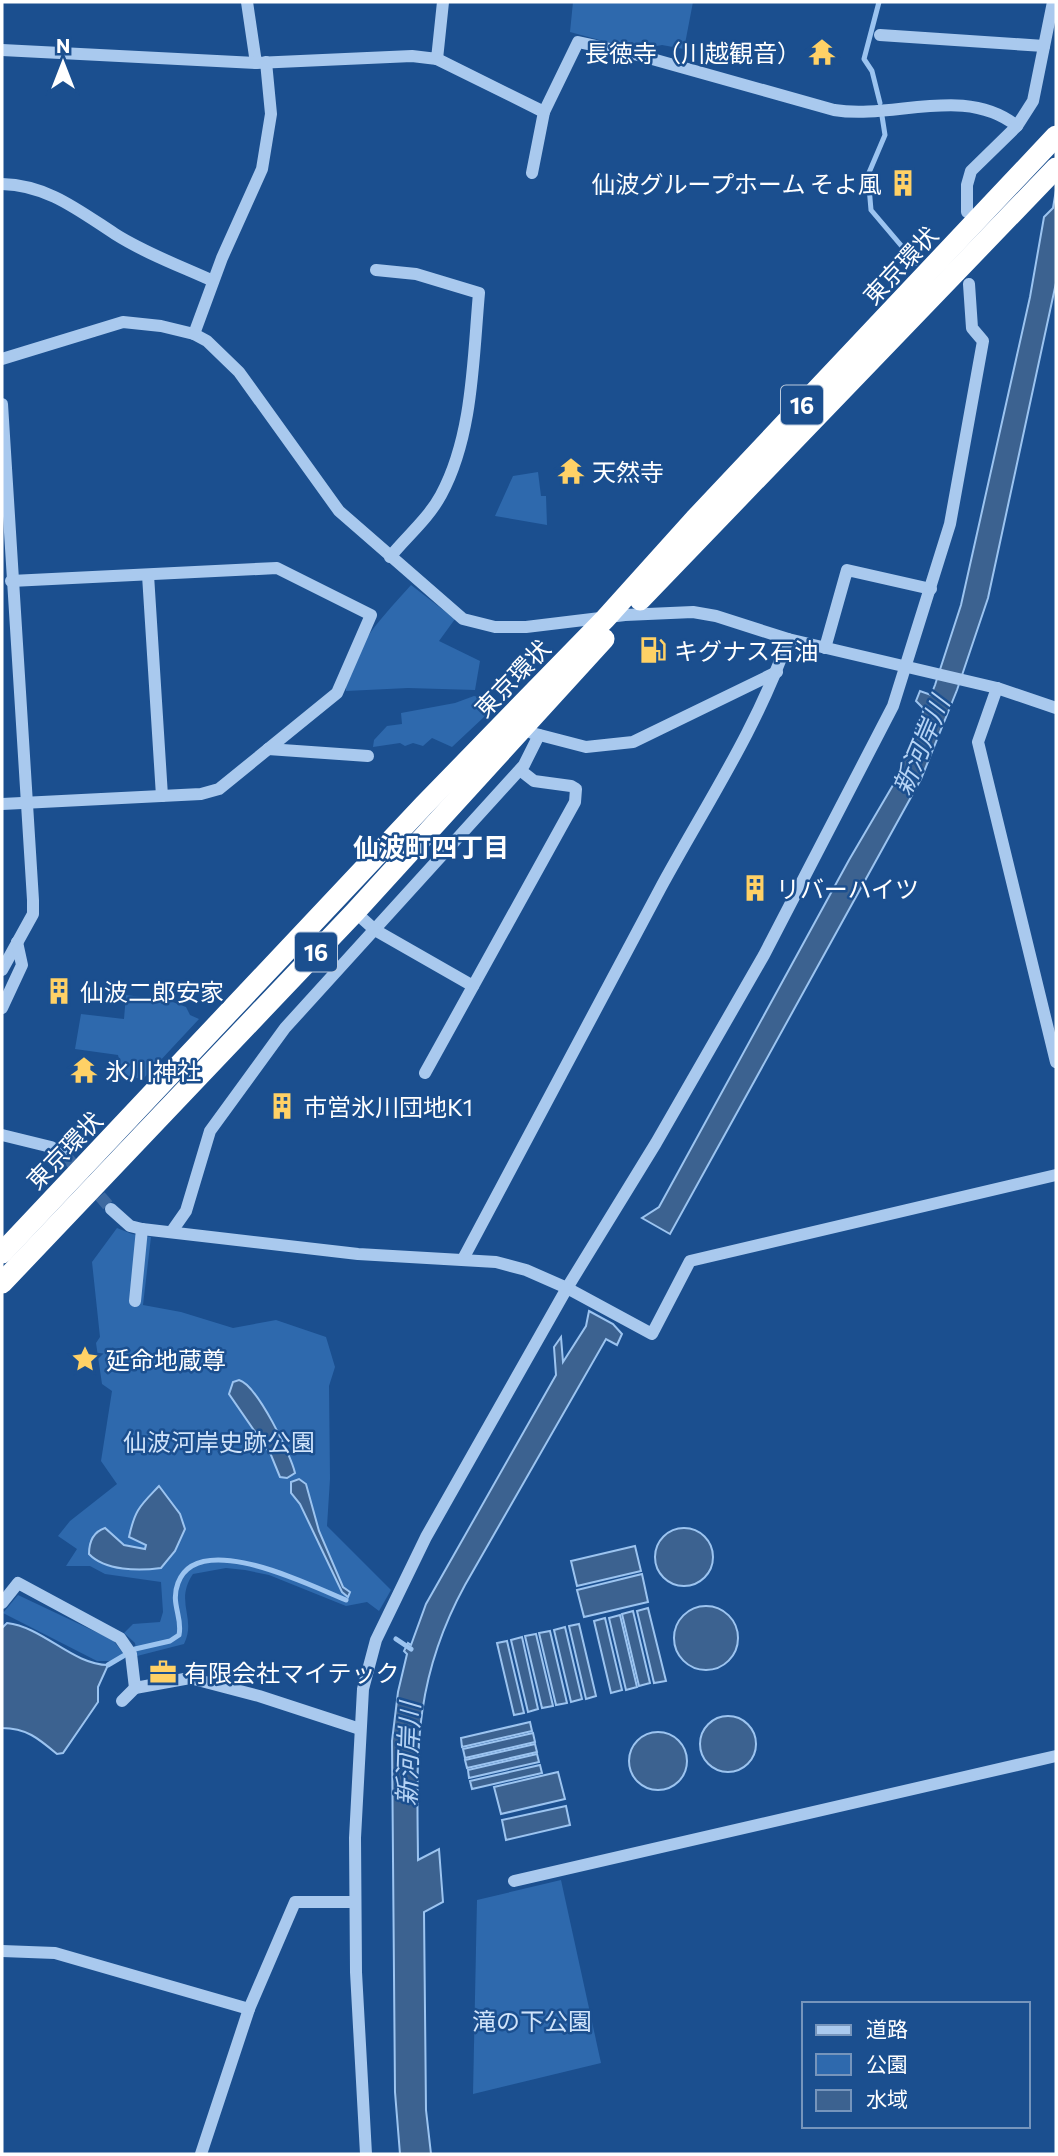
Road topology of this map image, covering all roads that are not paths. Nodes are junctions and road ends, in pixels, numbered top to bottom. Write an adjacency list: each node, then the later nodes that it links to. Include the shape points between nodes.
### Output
1 (247, 2): 8 (street)
2 (443, 2): 7 (street)
3 (1052, 2): 5 (street)
4 (880, 35): 5 (street)
5 (1044, 47): 10 (street, via 1033,101)
6 (2, 50): 8 (street)
7 (438, 59): 8 (street); 9 (street)
8 (261, 62): 17 (street, via 271,114 262,169)
9 (544, 112): 10 (street, via 578,42 652,58 834,110 857,114 913,106 964,107 993,111); 13 (street)
10 (1017, 126): 15 (street, via 971,171)
11 (1056, 136): 26 (highway, 東京環状 / 16, via 695,519)
12 (1056, 167): 26 (highway, 東京環状 / 16)
13 (532, 173)
14 (2, 184): 17 (street, via 23,184 46,192 148,252)
15 (967, 212)
16 (376, 270): 22 (street, via 416,274 479,293 469,408 442,494)
17 (214, 281): 19 (street)
18 (969, 284): 25 (street, via 972,328 984,338 950,524)
19 (194, 334): 20 (street, via 123,322); 22 (street, via 239,372 339,511)
20 (2, 359)
21 (2, 404): 24 (street)
22 (390, 557): 26 (street, via 463,618 495,627)
23 (148, 575): 24 (street); 34 (street, via 277,568 371,615 337,693); 37 (street)
24 (8, 579): 39 (street)
25 (931, 589): 28 (street, via 847,570); 29 (street)
26 (615, 617): 27 (street, via 692,612); 33 (highway, 東京環状 / 16); 54 (highway, 東京環状 / 16, via 424,805)
27 (788, 639): 28 (street); 30 (street)
28 (825, 648): 29 (street)
29 (907, 668): 31 (street); 57 (street, via 876,743 764,955)
30 (777, 672): 33 (street, via 633,742 586,747); 55 (street, via 739,752 660,889)
31 (994, 688): 32 (street); 46 (street, via 978,742)
32 (1056, 708)
33 (531, 733): 36 (street); 40 (highway, 東京環状 / 16)
34 (268, 749): 35 (street); 37 (street, via 219,789)
35 (368, 756)
36 (520, 770): 41 (street); 44 (street, via 534,782 571,786 577,794)
37 (162, 796): 39 (street)
38 (2, 804): 39 (street)
39 (28, 805): 42 (street, via 33,914)
40 (355, 912): 41 (street); 56 (highway, 東京環状 / 16)
41 (375, 930): 44 (street); 53 (street, via 285,1028 210,1131 186,1210)
42 (17, 943): 43 (street); 45 (street, via 22,965)
43 (2, 970)
44 (473, 986): 47 (street)
45 (2, 1008)
46 (1056, 1062)
47 (425, 1073)
48 (2, 1136): 49 (street, via 51,1147)
49 (65, 1155)
50 (1056, 1175): 57 (street, via 690,1261 652,1334)
51 (111, 1209): 52 (street, via 130,1226)
52 (142, 1229): 53 (street); 58 (street)
53 (172, 1231): 55 (street, via 358,1254)
54 (3, 1251)
55 (463, 1259): 57 (street, via 526,1270)
56 (2, 1283)
57 (567, 1288): 62 (street, via 388,1612 366,1675)
58 (135, 1301)
59 (2, 1603): 60 (street, via 18,1583 120,1638 131,1654)
60 (135, 1688): 61 (street); 62 (street, via 190,1678)
61 (122, 1700)
62 (360, 1729): 65 (street)
63 (1056, 1756): 64 (street)
64 (514, 1881)
65 (355, 1902): 67 (street, via 295,1902); 69 (street)
66 (2, 1951): 67 (street, via 55,1953)
67 (249, 2009): 68 (street)
68 (201, 2154)
69 (366, 2154)

